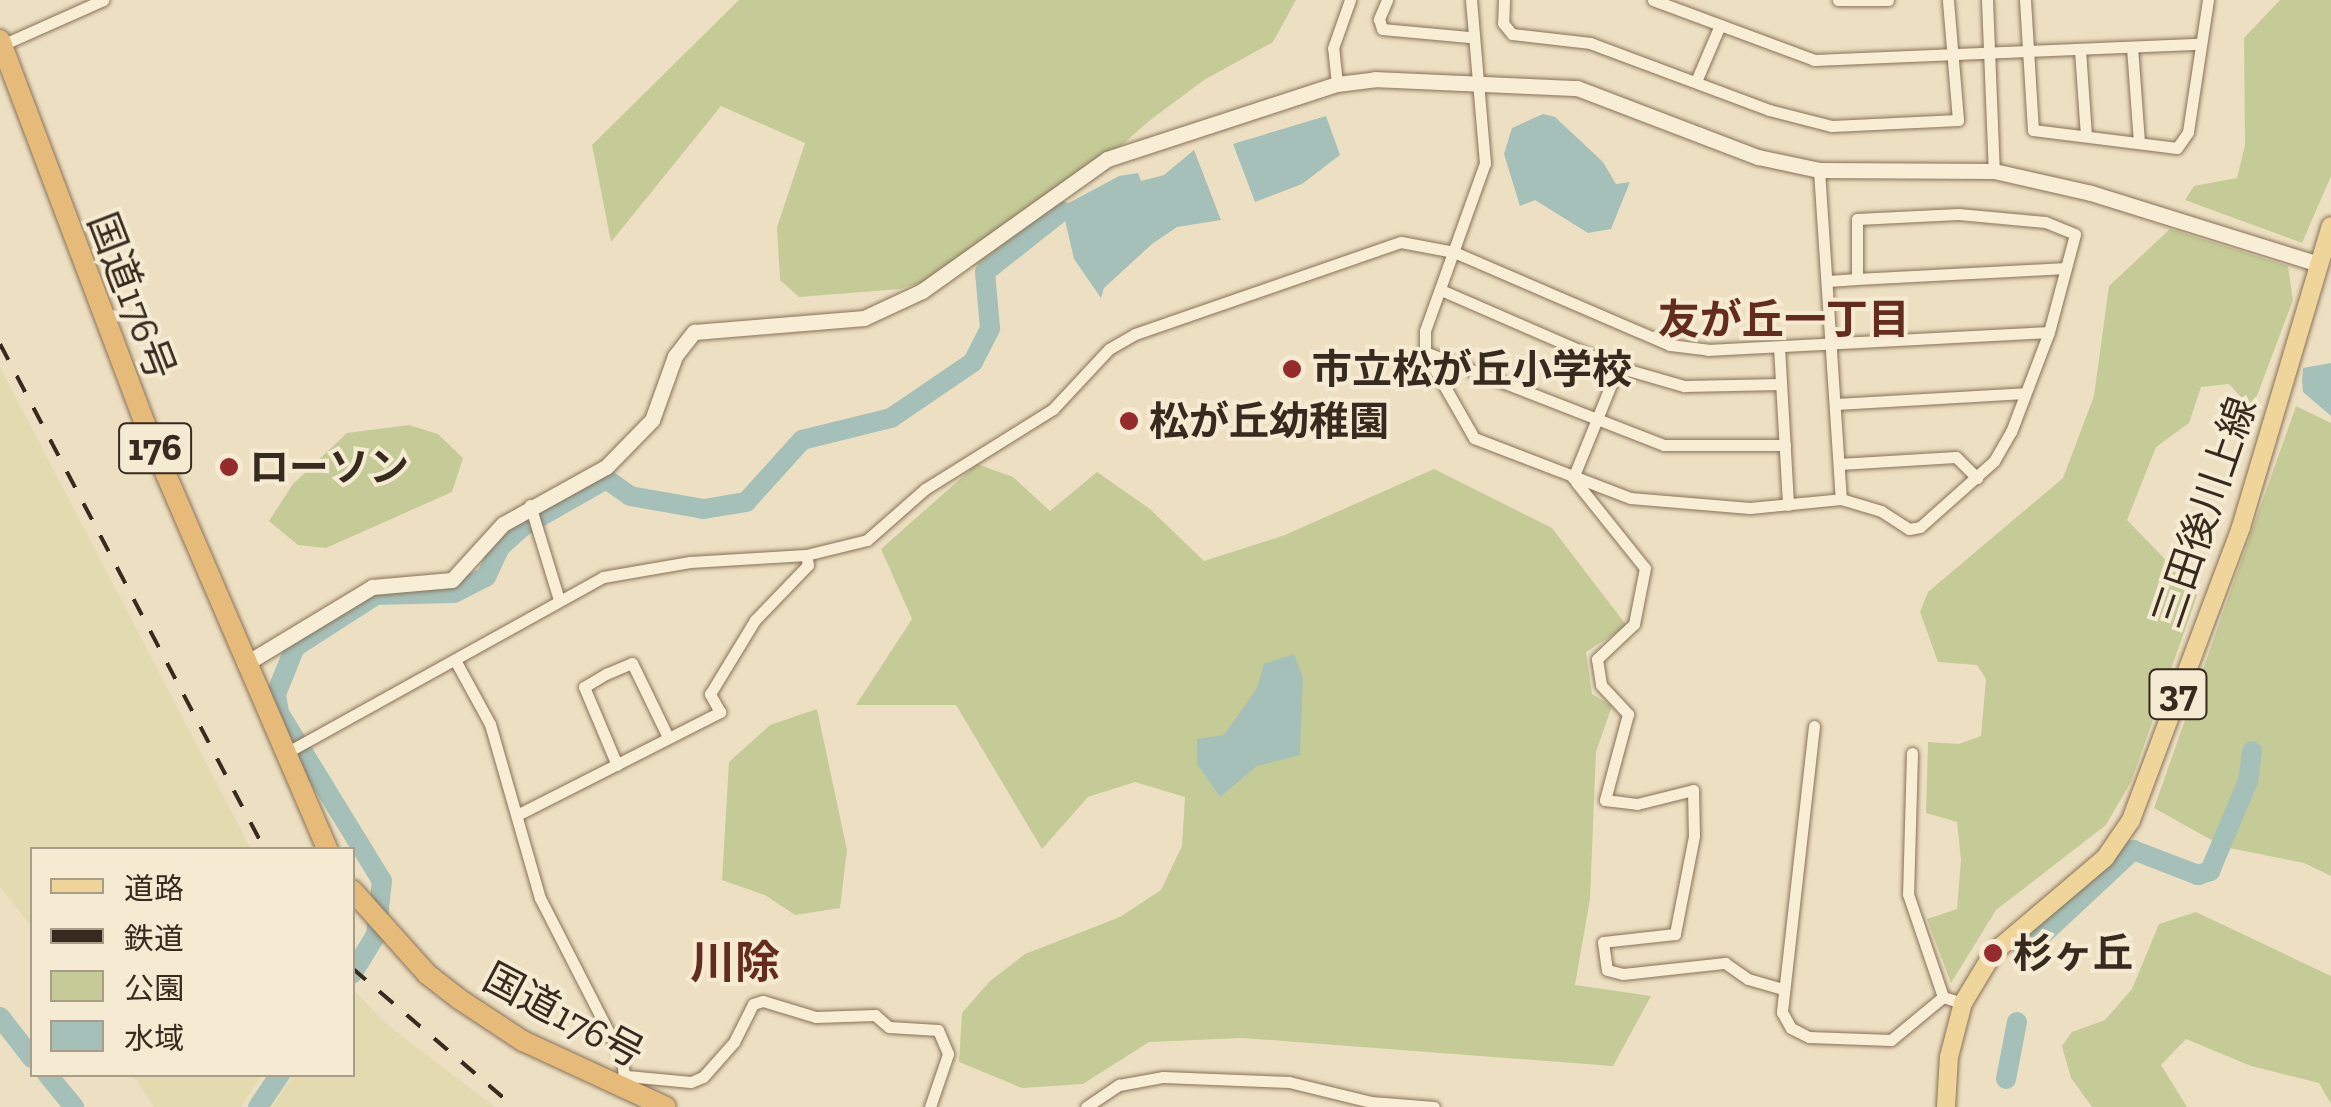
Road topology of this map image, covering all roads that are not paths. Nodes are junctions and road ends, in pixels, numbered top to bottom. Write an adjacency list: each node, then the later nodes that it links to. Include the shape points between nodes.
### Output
1 (103, 0): 15 (street)
2 (1350, 0): 23 (street, via 1332,48)
3 (1387, 0): 14 (street, via 1382,29)
4 (1471, 0): 14 (street)
5 (1504, 0): 22 (street, via 1502,23 1512,34 1590,43)
6 (1653, 0): 13 (street)
7 (1838, 0): 8 (street)
8 (1888, 0)
9 (1948, 0): 21 (street)
10 (1987, 0): 20 (street)
11 (2025, 0): 19 (street)
12 (2208, 0): 16 (street)
13 (1720, 25): 21 (street, via 1814,60); 22 (street)
14 (1470, 37): 24 (street)
15 (1, 42): 55 (highway, 国道176号 / 176, via 80,264)
16 (2200, 44): 17 (street); 26 (street, via 2183,144)
17 (2132, 48): 18 (street); 26 (street)
18 (2080, 50): 19 (street); 25 (street)
19 (2028, 53): 20 (street); 25 (street, via 2033,130)
20 (1990, 56): 21 (street); 28 (street)
21 (1954, 59): 22 (street, via 1958,120 1832,126 1769,110)
22 (1698, 78)
23 (1337, 84): 24 (street, via 1375,79); 51 (street, via 1107,159 922,291 864,318 694,332 676,356 652,420 629,450)
24 (1478, 86): 27 (street, via 1602,94 1758,157); 30 (street, via 1486,163)
25 (2086, 136): 26 (street)
26 (2139, 143)
27 (1820, 170): 28 (street); 34 (street)
28 (1994, 171): 31 (street, via 2091,193)
29 (2331, 226): 31 (main road, 三田後川上線 / 37)
30 (1454, 252): 35 (street); 38 (street, via 1670,345); 52 (street, via 1400,242 1136,334 1109,348 1053,409 925,489 867,540)
31 (2319, 264): 66 (main road, 三田後川上線 / 37, via 2246,509 2131,820 2105,858 1993,952)
32 (2066, 268): 33 (street); 33 (street, via 2075,234 2045,222 1958,214 1888,217 1856,219); 36 (street)
33 (1857, 279): 34 (street)
34 (1828, 281): 37 (street)
35 (1441, 290): 39 (street, via 1425,331); 40 (street)
36 (2050, 332): 37 (street); 42 (street)
37 (1832, 344): 38 (street); 43 (street)
38 (1779, 347): 41 (street)
39 (1425, 352): 44 (street); 47 (street, via 1462,428)
40 (1618, 367): 41 (street, via 1684,386); 44 (street)
41 (1781, 384): 45 (street)
42 (2025, 393): 43 (street); 48 (street, via 2011,432)
43 (1836, 404): 46 (street)
44 (1597, 423): 45 (street, via 1664,445); 47 (street)
45 (1785, 445): 50 (street)
46 (1839, 464): 48 (street, via 1956,457); 49 (street)
47 (1573, 478): 50 (street, via 1673,506); 64 (street, via 1645,568 1634,624 1597,659 1601,685 1628,714 1604,800 1638,804 1693,790 1694,836 1675,934 1603,942 1607,970 1725,963 1748,979)
48 (1977, 478): 49 (street, via 1913,530)
49 (1841, 499): 50 (street)
50 (1788, 504)
51 (533, 514): 53 (street); 55 (street, via 452,580 372,586)
52 (806, 555): 53 (street, via 630,569); 57 (street, via 808,565 755,620 710,694 720,712)
53 (559, 600): 54 (street)
54 (455, 660): 58 (street); 61 (street, via 490,724)
55 (246, 664): 58 (highway, 国道176号 / 176)
56 (1814, 726): 64 (street)
57 (668, 737): 60 (street); 60 (street, via 632,663 606,674 584,687)
58 (296, 749): 62 (highway, 国道176号 / 176)
59 (1912, 753): 65 (street, via 1908,894)
60 (617, 765): 61 (street)
61 (517, 815): 67 (street, via 540,898)
62 (327, 847)
63 (355, 894): 67 (highway, 国道176号, via 427,974 492,1022)
64 (1783, 989): 65 (street, via 1782,1012 1792,1028 1832,1040 1891,1040)
65 (1943, 997): 66 (street)
66 (1962, 1003): 72 (main road, 三田後川上線 / 37, via 1948,1057)
67 (626, 1082): 68 (highway, 国道176号); 69 (street, via 703,1077 734,1042 753,1004 763,1001 816,1017 874,1014 890,1027 938,1030 948,1054)
68 (666, 1107)
69 (930, 1107)
70 (1086, 1107): 71 (street, via 1119,1085 1163,1077 1290,1082 1372,1102)
71 (1434, 1107)
72 (1946, 1107)

